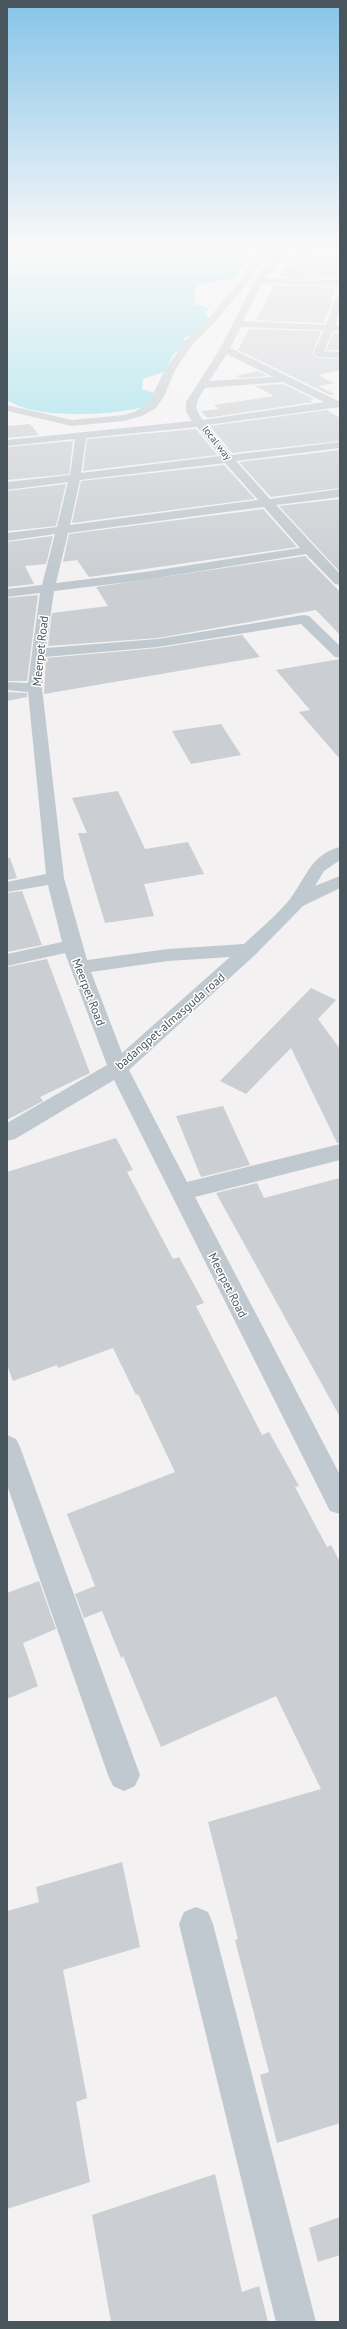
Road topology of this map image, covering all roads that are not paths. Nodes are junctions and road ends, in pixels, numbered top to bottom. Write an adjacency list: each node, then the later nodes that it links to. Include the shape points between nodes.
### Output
1 (178, 358): 9 (street, via 152,406 138,414 72,423)
2 (219, 358): 7 (street, local way)
3 (242, 358): 6 (street)
4 (316, 358): 5 (street)
5 (312, 365)
6 (284, 379): 7 (street); 8 (street)
7 (201, 385): 10 (street, local way, via 191,402 191,412)
8 (337, 405): 10 (street)
9 (7, 408)
10 (201, 423): 11 (street); 14 (street, local way)
11 (81, 434): 12 (street); 15 (street, Meerpet Road)
12 (7, 443)
13 (340, 445): 14 (street)
14 (228, 458): 15 (street); 18 (street, local way)
15 (74, 478): 16 (street); 19 (street, Meerpet Road)
16 (7, 486)
17 (340, 493): 18 (street)
18 (268, 504): 19 (street); 21 (street, local way)
19 (63, 530): 20 (street); 23 (street, Meerpet Road)
20 (7, 538)
21 (309, 550): 22 (street, local way); 23 (street, via 145,576)
22 (340, 581)
23 (48, 587): 24 (street); 25 (street, Meerpet Road)
24 (7, 593)
25 (38, 653): 26 (street, via 158,643 304,619); 28 (street, Meerpet Road)
26 (340, 654)
27 (7, 686): 28 (street)
28 (35, 688): 30 (street, Meerpet Road)
29 (340, 852): 33 (street, badangpet-almasguda road, via 317,868)
30 (56, 878): 32 (street); 34 (street, Meerpet Road)
31 (340, 882): 33 (street, badangpet-almasguda road)
32 (7, 887)
33 (297, 902): 35 (street, badangpet-almasguda road)
34 (72, 946): 36 (street); 37 (street, Meerpet Road)
35 (249, 950): 37 (street, via 168,955); 38 (street, badangpet-almasguda road)
36 (7, 960)
37 (80, 967): 38 (street, Meerpet Road)
38 (118, 1068): 39 (street, badangpet-almasguda road); 41 (street, Meerpet Road)
39 (7, 1133)
40 (340, 1152): 41 (street)
41 (180, 1192): 43 (street, Meerpet Road)
42 (7, 1447): 44 (street)
43 (337, 1490)
44 (124, 1775)
45 (196, 1924): 46 (street)
46 (296, 2322)

